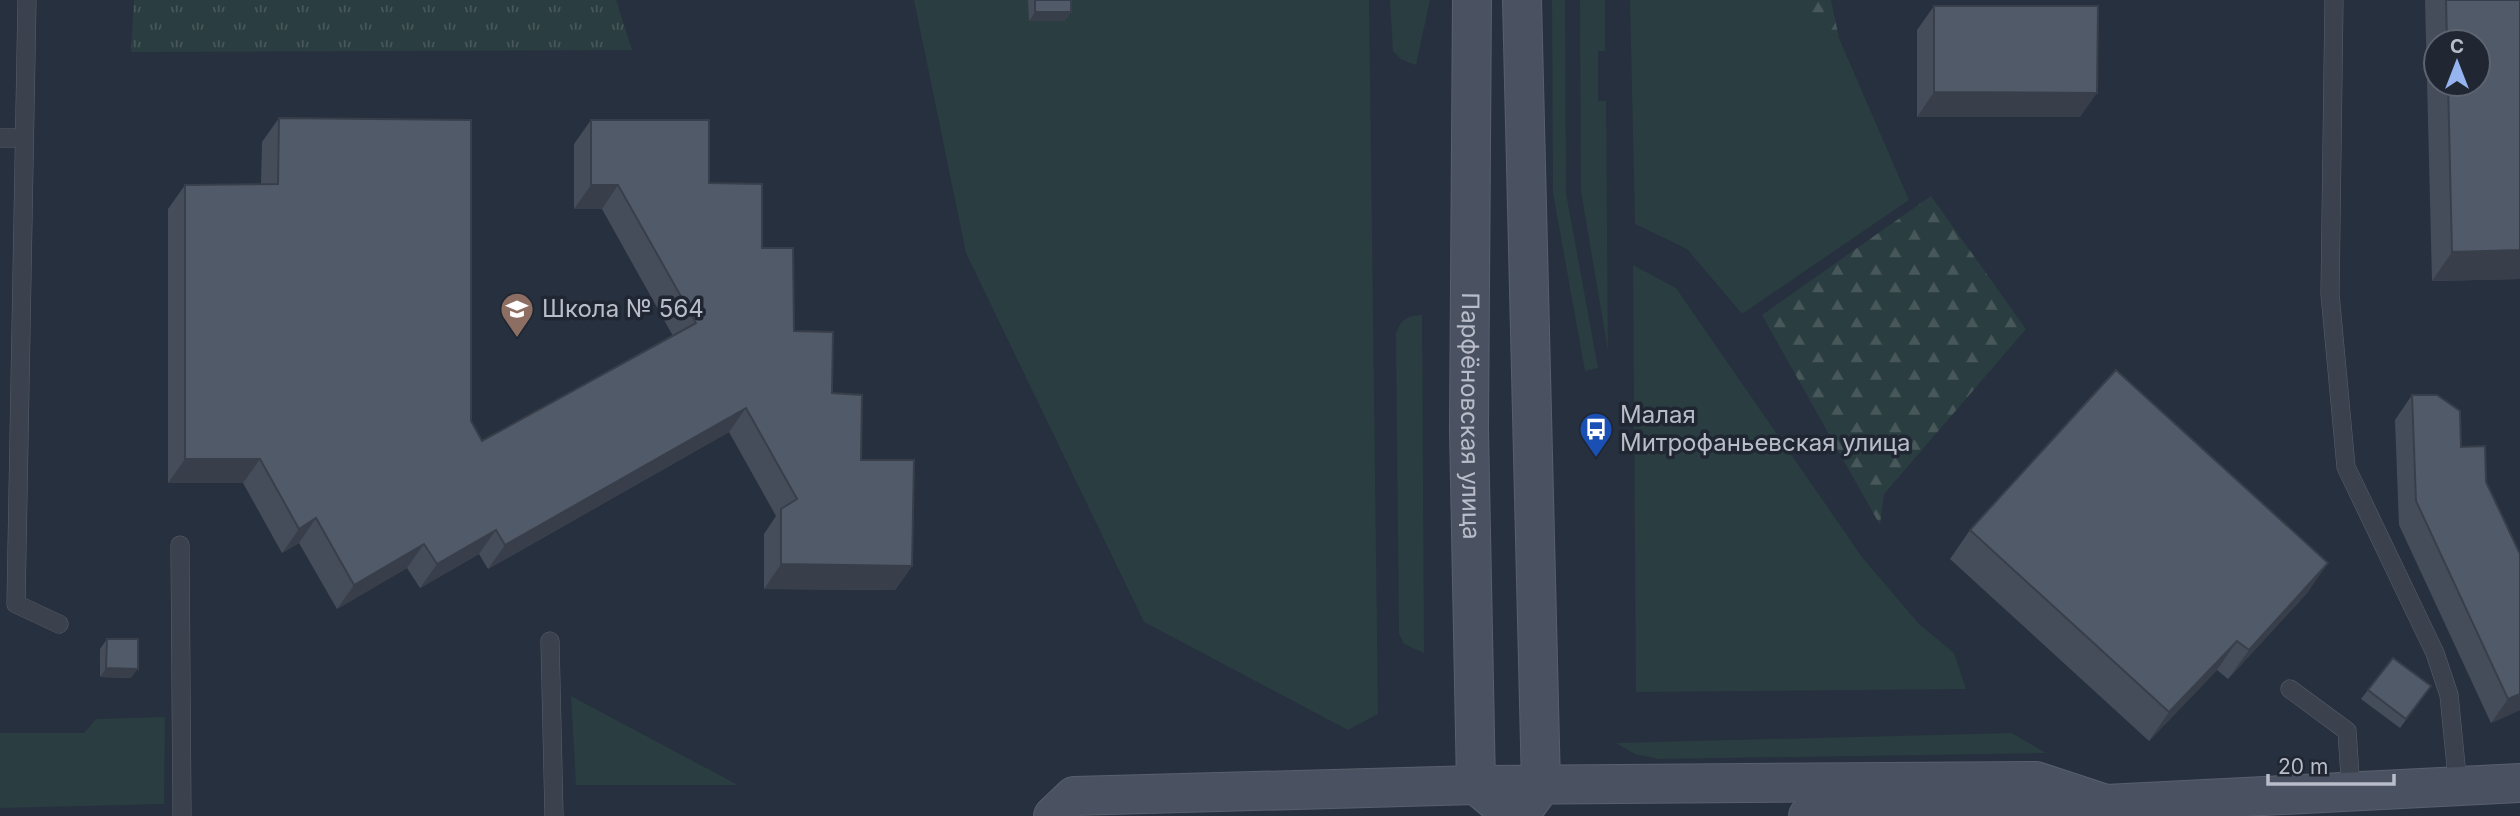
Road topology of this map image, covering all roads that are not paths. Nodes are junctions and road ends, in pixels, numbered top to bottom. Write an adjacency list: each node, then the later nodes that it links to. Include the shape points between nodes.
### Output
1 (27, 0): 6 (lane)
2 (1472, 0): 12 (street, Парфёновская улица, via 1469,430)
3 (1521, 0): 13 (street)
4 (2334, 0): 14 (lane, via 2330,294 2346,467 2435,653 2449,695)
5 (0, 138): 6 (lane)
6 (24, 138): 8 (lane, via 16,604)
7 (180, 545): 17 (lane)
8 (59, 624)
9 (550, 641): 18 (lane)
10 (2290, 689): 15 (lane, via 2347,731)
11 (2520, 783): 14 (street)
12 (1476, 785): 13 (street); 19 (street, via 1074,796); 20 (street)
13 (1541, 786): 16 (street, via 2036,781); 21 (street)
14 (2458, 786): 15 (street)
15 (2351, 791): 16 (street)
16 (2106, 804): 22 (street, via 2036,814)
17 (182, 816)
18 (554, 816)
19 (1053, 816)
20 (1513, 816)
21 (1519, 816)
22 (1808, 816)

